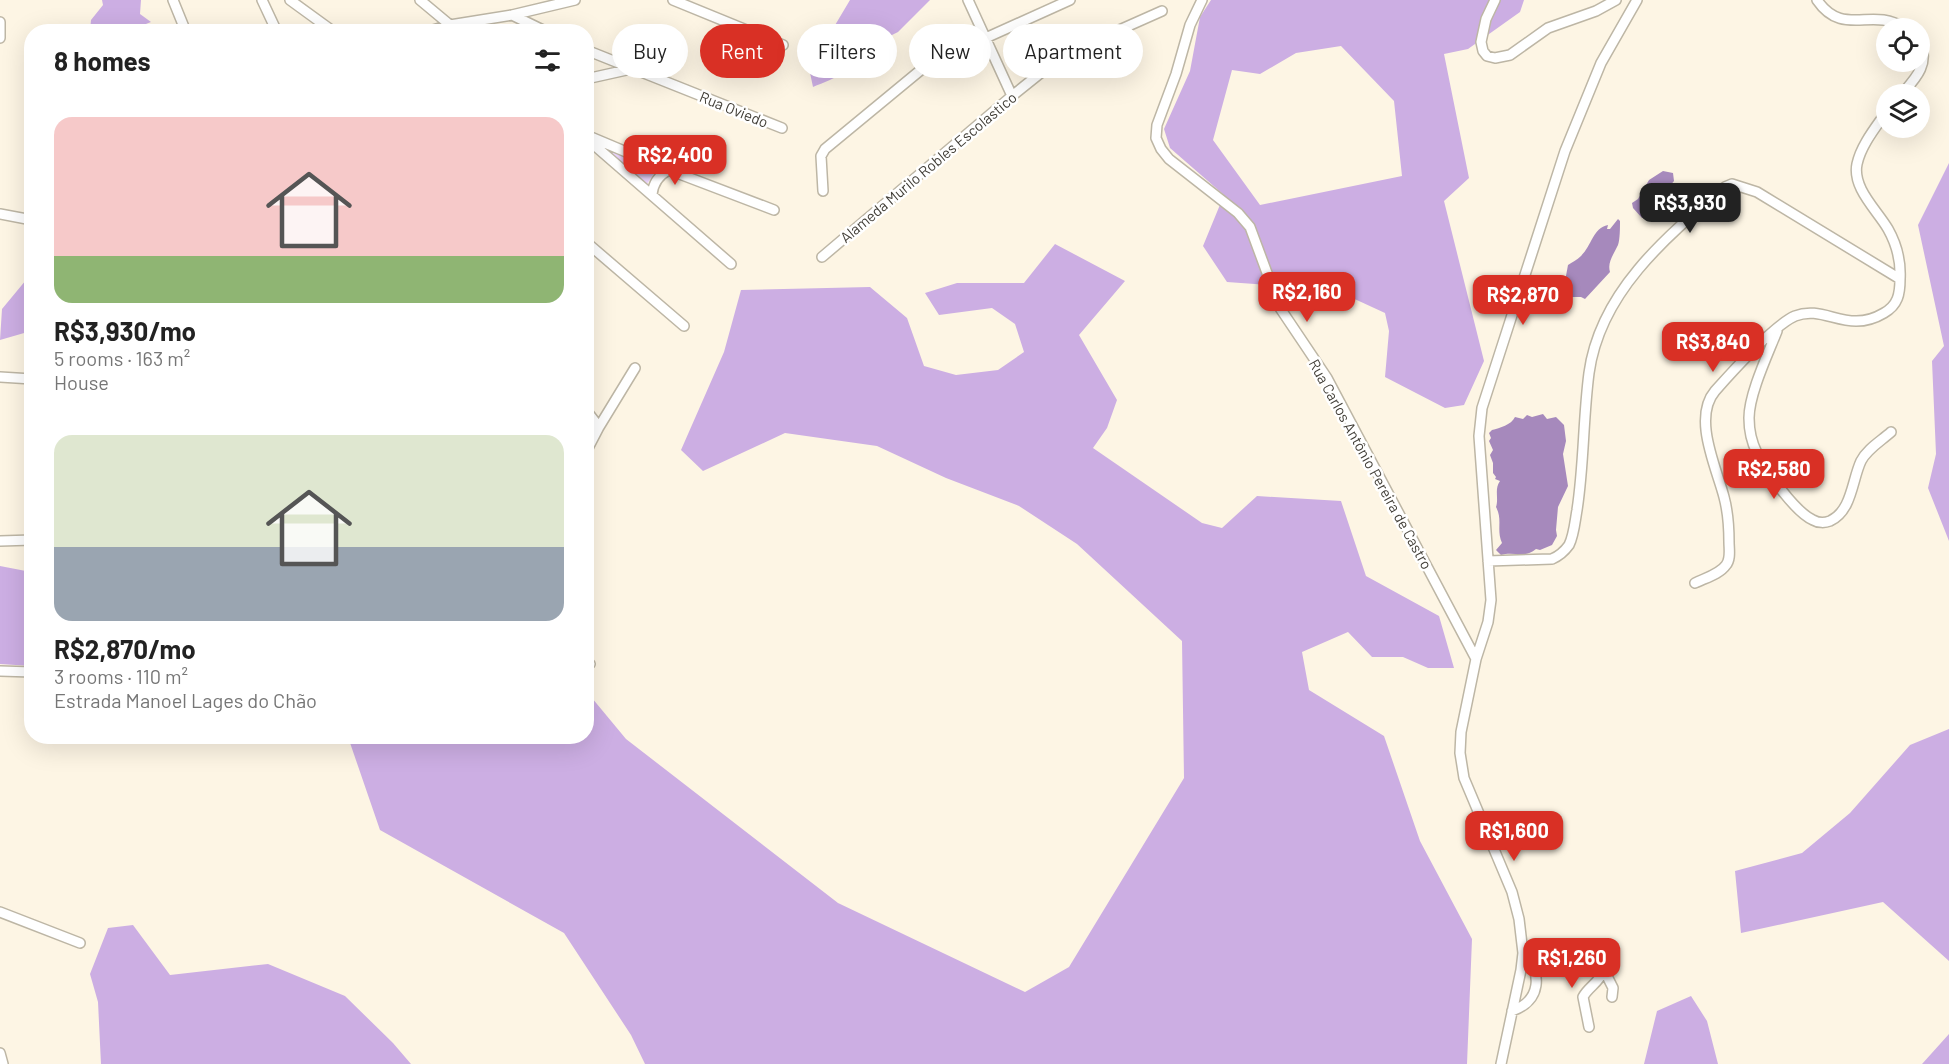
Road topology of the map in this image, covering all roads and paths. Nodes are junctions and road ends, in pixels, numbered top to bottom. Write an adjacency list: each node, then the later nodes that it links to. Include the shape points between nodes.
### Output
1 (173, 0): 18 (street)
2 (262, 0): 19 (street)
3 (290, 0): 20 (street)
4 (420, 0): 21 (street)
5 (575, 0): 15 (street)
6 (673, 0): 24 (street)
7 (968, 0): 25 (street)
8 (1070, 0): 26 (street)
9 (1202, 0): 63 (street, Rua Carlos Antônio Pereira de Castro, via 1190,25 1156,138 1170,159 1250,227 1280,308 1327,378)
10 (1495, 0): 11 (street, via 1481,42 1487,56 1495,58 1510,56 1548,28)
11 (1616, 0)
12 (1637, 0): 61 (street, via 1601,63 1569,141 1482,408 1479,436)
13 (1817, 0): 16 (street, via 1830,15 1840,19)
14 (1162, 11): 35 (street, Alameda Murilo Robles Escolastico, via 1071,50)
15 (512, 15): 22 (street); 23 (street)
16 (1876, 20)
17 (0, 22): 27 (street)
18 (183, 24)
19 (273, 24)
20 (323, 24)
21 (449, 24)
22 (456, 24)
23 (531, 24)
24 (732, 24)
25 (980, 24)
26 (991, 36)
27 (0, 38)
28 (991, 47): 35 (street)
29 (594, 53): 30 (street, Rua Oviedo)
30 (612, 60)
31 (612, 73): 32 (street)
32 (594, 77)
33 (657, 78): 36 (street, Rua Oviedo)
34 (911, 78): 41 (street, via 825,149 821,156)
35 (1012, 96): 47 (street, Alameda Murilo Robles Escolastico)
36 (782, 128)
37 (1876, 128): 49 (street, via 1856,165 1858,179 1898,252)
38 (594, 139): 40 (street)
39 (594, 143): 42 (street)
40 (669, 170): 42 (street, via 657,180); 43 (street)
41 (823, 191)
42 (652, 195): 48 (street)
43 (774, 210)
44 (0, 214): 45 (street)
45 (24, 218)
46 (594, 249): 50 (street)
47 (822, 257)
48 (731, 264)
49 (1900, 279): 51 (street, via 1894,306 1873,319 1859,323 1804,314); 61 (street, via 1757,192 1732,184 1725,187 1648,258 1604,319 1594,346 1580,488 1568,546 1552,559)
50 (684, 326)
51 (1778, 328): 57 (street, via 1750,403 1749,420 1758,455 1803,513 1824,523 1840,514 1862,460); 62 (street, via 1712,395 1706,426 1710,456 1728,517 1729,552 1726,566)
52 (635, 368): 56 (street)
53 (0, 377): 54 (street)
54 (24, 378)
55 (594, 420): 56 (street)
56 (599, 427): 58 (street)
57 (1891, 432)
58 (594, 437)
59 (24, 540): 60 (street)
60 (0, 541)
61 (1488, 561): 63 (street, via 1491,600)
62 (1695, 583)
63 (1476, 658): 68 (street, via 1461,732 1462,770 1512,892)
64 (0, 671): 65 (street)
65 (24, 672)
66 (0, 912): 67 (street)
67 (80, 943)
68 (1523, 953): 70 (street); 70 (street, via 1535,970 1536,987 1529,1001)
69 (1612, 997): 71 (street, via 1613,988 1604,970 1583,997)
70 (1512, 1011): 74 (street)
71 (1589, 1027)
72 (0, 1053): 73 (street)
73 (3, 1064)
74 (1501, 1064)

